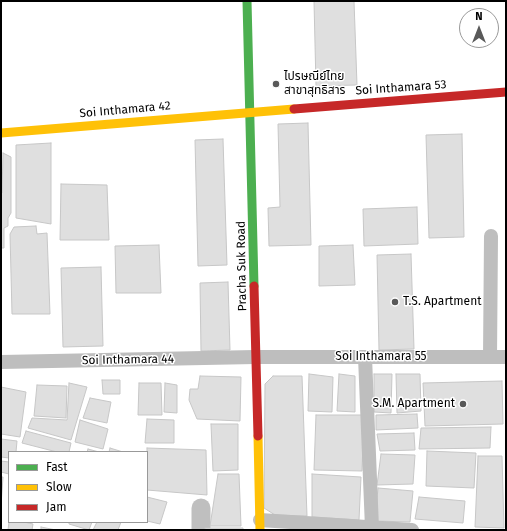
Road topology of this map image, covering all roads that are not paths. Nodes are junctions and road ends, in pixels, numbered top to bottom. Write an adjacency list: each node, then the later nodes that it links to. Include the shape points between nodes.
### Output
1 (247, 1): 3 (street, Pracha Suk Road)
2 (506, 92): 3 (street, Soi Inthamara 53)
3 (250, 112): 4 (street, Soi Inthamara 42); 6 (street, Pracha Suk Road)
4 (1, 133)
5 (491, 236): 8 (street)
6 (255, 357): 7 (street, Soi Inthamara 55); 10 (street, Soi Inthamara 44); 11 (street, Pracha Suk Road)
7 (365, 357): 8 (street, Soi Inthamara 55); 12 (street)
8 (490, 357): 9 (street, Soi Inthamara 55)
9 (506, 357)
10 (1, 362)
11 (260, 525): 12 (street)
12 (372, 528): 13 (street)
13 (412, 530)

